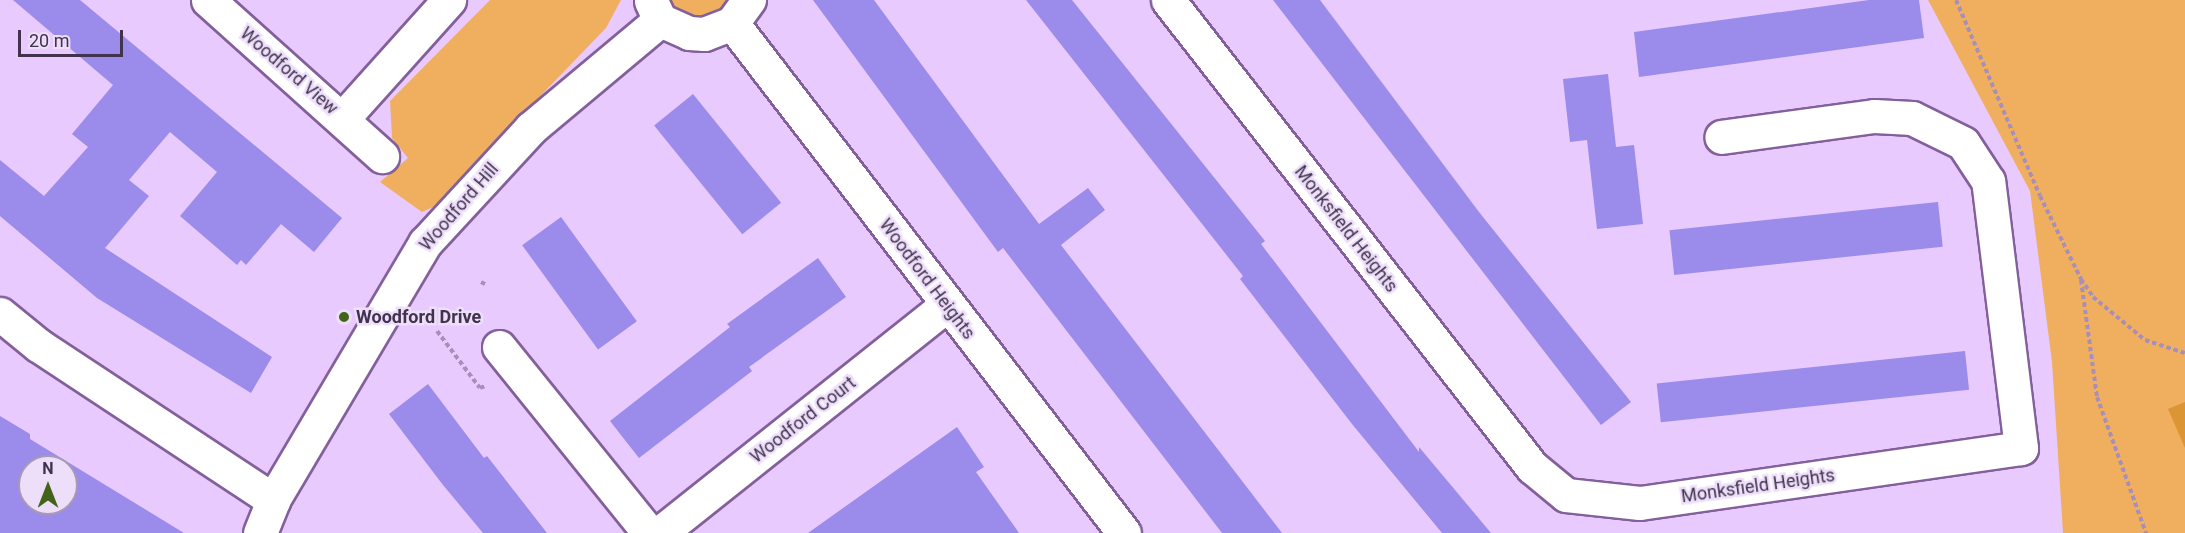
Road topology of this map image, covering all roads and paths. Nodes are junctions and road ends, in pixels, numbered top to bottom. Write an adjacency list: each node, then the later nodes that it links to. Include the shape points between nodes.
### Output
1 (208, 0): 7 (street, Woodford View)
2 (449, 0): 7 (street, Woodford View)
3 (1168, 0): 8 (street, Monksfield Heights, via 1532,466 1566,495 1640,503 2021,448 1988,181 1963,143 1912,118 1874,116)
4 (1956, 0): 10 (path, via 2040,196)
5 (656, 10): 6 (street, via 689,33 704,34); 17 (street, Woodford Hill, via 531,128 430,236)
6 (741, 12): 13 (street, Woodford Heights)
7 (343, 118): 9 (street, Woodford View)
8 (1721, 137)
9 (382, 156)
10 (2081, 279): 16 (path, via 2093,297 2145,340); 22 (path, via 2097,397)
11 (481, 282): 12 (path)
12 (486, 285)
13 (945, 306): 20 (street, Woodford Court); 21 (street, Woodford Heights)
14 (0, 314): 17 (street, via 38,345)
15 (499, 347): 19 (street)
16 (2185, 353)
17 (273, 500): 18 (street, Woodford Hill)
18 (260, 533)
19 (649, 533)
20 (660, 533)
21 (1124, 533)
22 (2146, 533)

